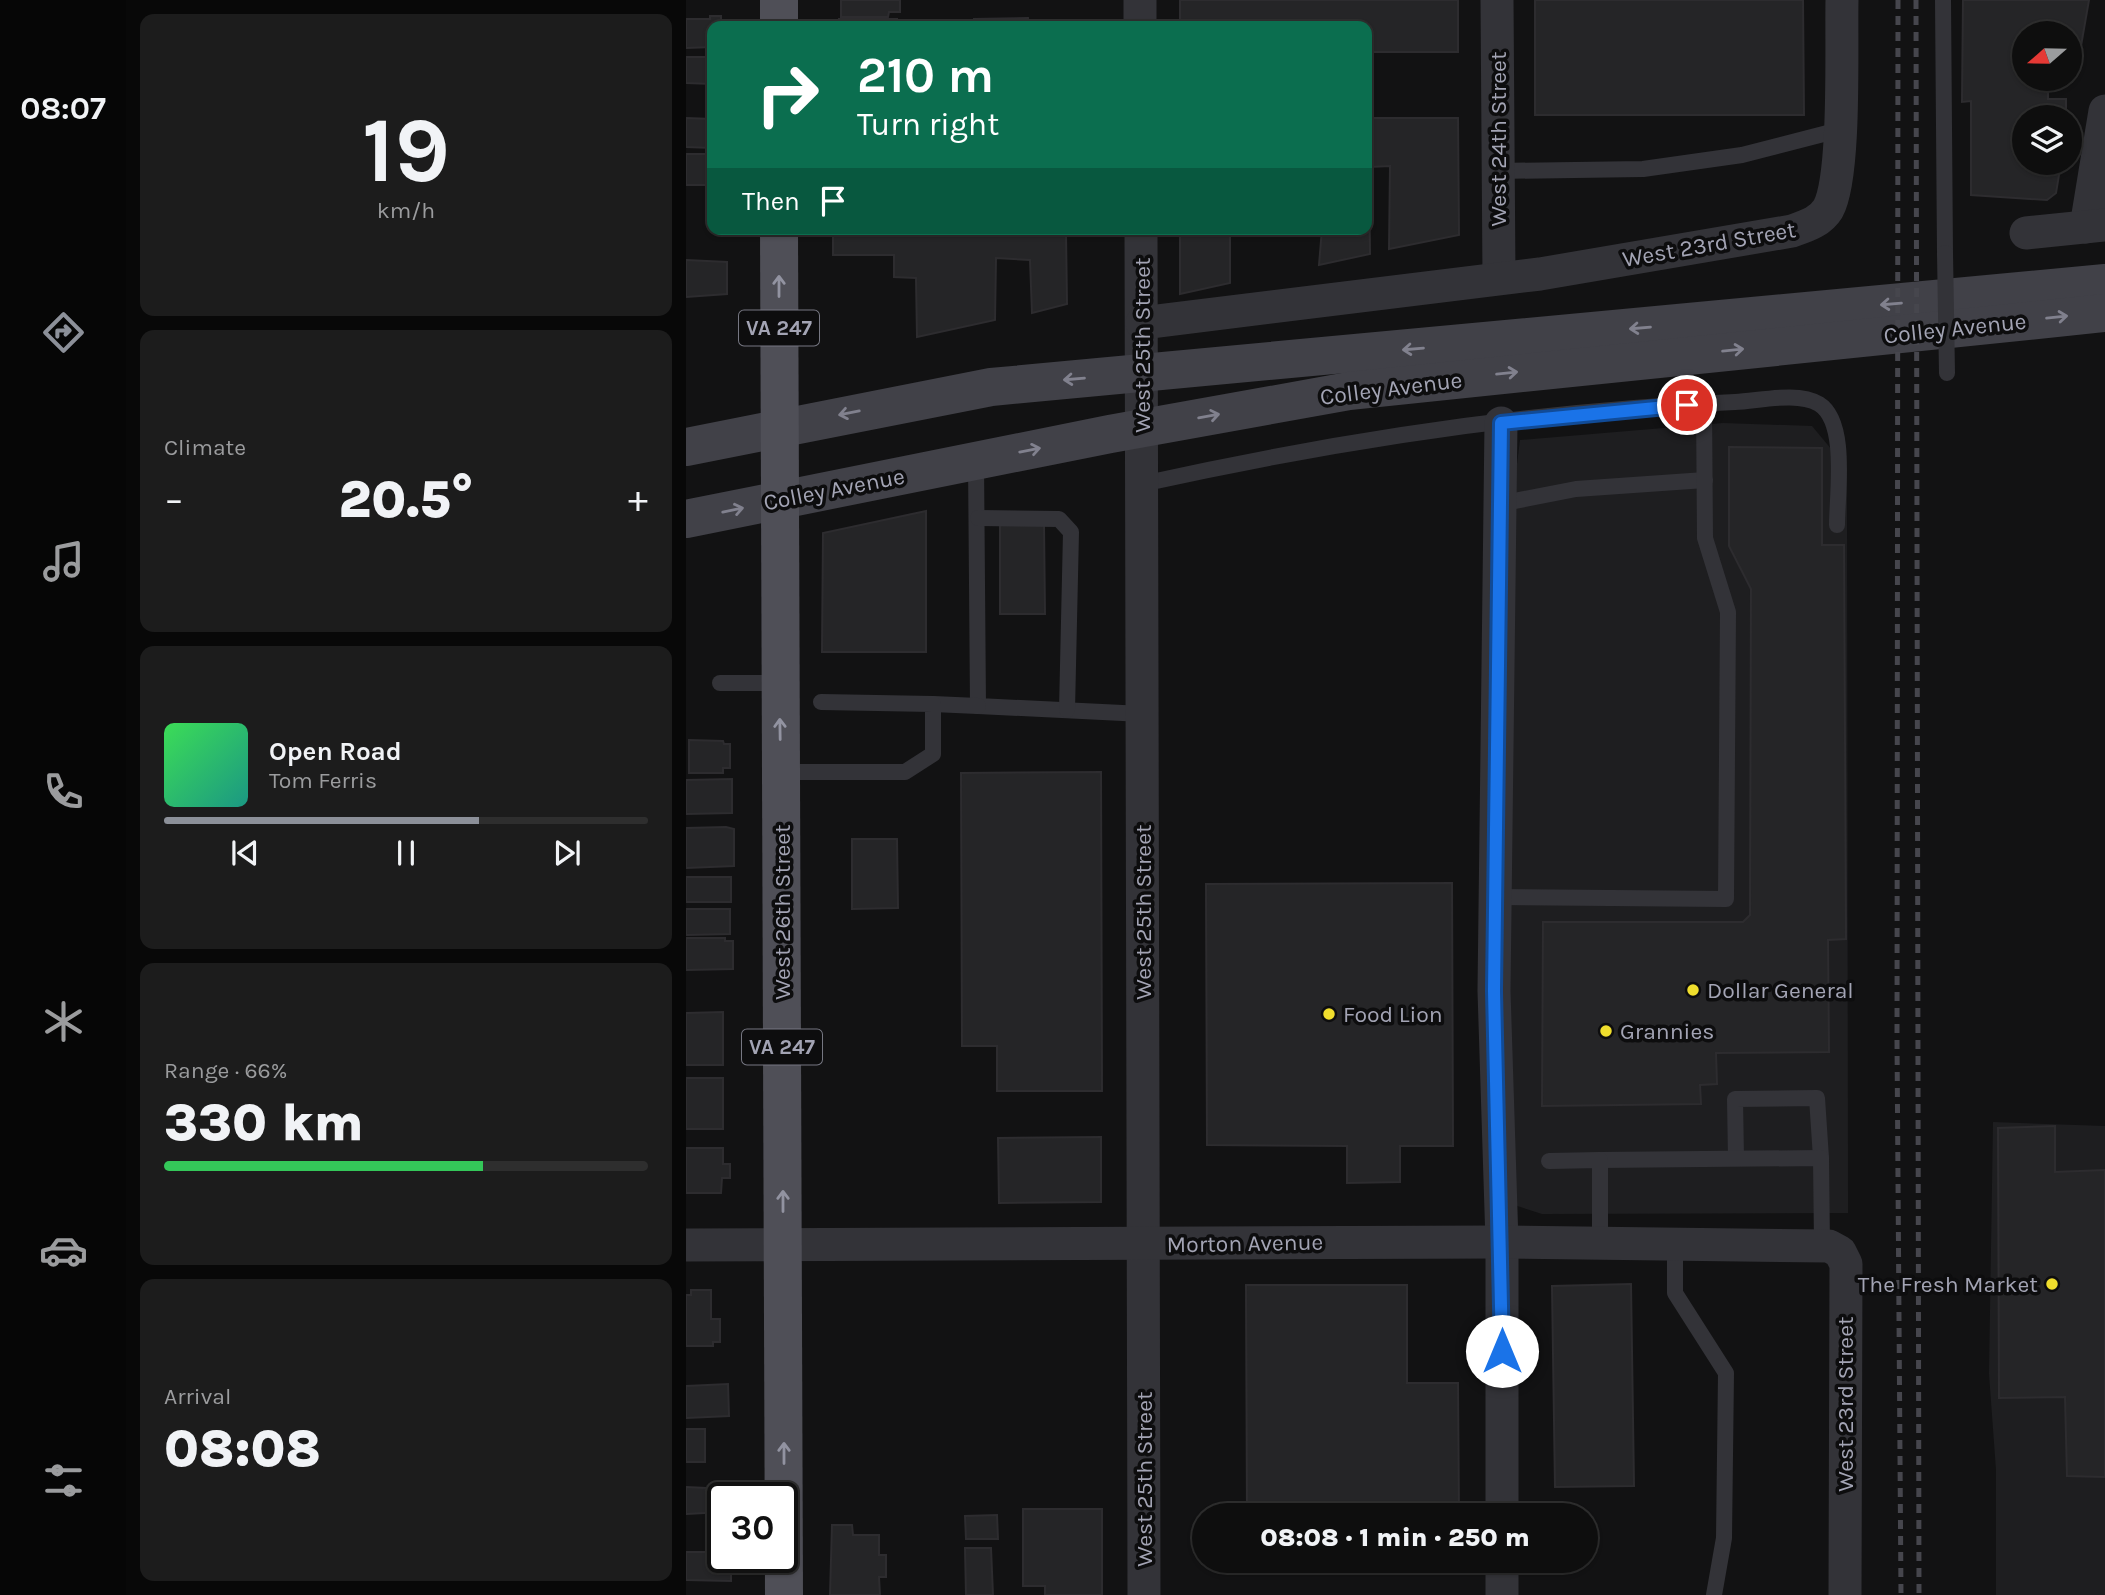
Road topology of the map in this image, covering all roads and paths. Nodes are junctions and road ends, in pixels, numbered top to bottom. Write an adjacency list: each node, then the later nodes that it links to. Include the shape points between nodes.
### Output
1 (779, 0): 6 (main road)
2 (1140, 0): 7 (street)
3 (1497, 0): 10 (street, West 24th Street)
4 (1842, 0): 9 (street, West 23rd Street)
5 (1943, 0): 19 (lane, bridge)
6 (779, 21)
7 (1140, 21)
8 (2105, 111): 11 (street)
9 (1839, 130): 10 (lane, via 1742,155 1643,169); 15 (street, West 23rd Street, via 1834,195 1813,224)
10 (1498, 171): 15 (street, West 24th Street)
11 (2095, 226): 12 (street)
12 (2025, 233)
13 (779, 235): 23 (main road, West 26th Street / VA 247, one-way to 13)
14 (1141, 235): 18 (street, West 25th Street)
15 (1499, 278): 18 (street, West 23rd Street)
16 (2105, 283): 20 (main road, Colley Avenue, one-way to 20)
17 (2105, 313): 24 (main road, Colley Avenue, one-way to 17, via 1438,380)
18 (1142, 323): 20 (street, West 25th Street)
19 (1947, 373)
20 (1142, 374): 23 (main road, Colley Avenue, one-way to 23, via 969,390); 24 (street, West 25th Street)
21 (1704, 403): 22 (lane); 27 (lane); 33 (lane, via 1802,399 1818,403 1830,414 1837,429)
22 (1501, 423): 28 (lane, via 1391,435); 30 (street)
23 (780, 427): 25 (main road, Colley Avenue); 29 (main road, West 26th Street / VA 247)
24 (1142, 428): 26 (main road, Colley Avenue, one-way to 24); 28 (street, West 25th Street)
25 (686, 447)
26 (976, 461): 29 (main road, Colley Avenue); 31 (lane)
27 (1705, 480): 30 (lane, via 1576,489); 42 (lane, via 1705,538 1728,612 1726,899)
28 (1142, 484): 40 (street, West 25th Street)
29 (779, 499): 32 (main road, Colley Avenue, one-way to 29); 35 (main road, West 26th Street / VA 247)
30 (1499, 504): 42 (street)
31 (978, 518): 38 (lane); 39 (lane, via 1059,519 1071,532)
32 (686, 519)
33 (1837, 525)
34 (720, 683): 35 (lane)
35 (779, 683): 41 (main road, West 26th Street / VA 247, one-way to 35)
36 (821, 702): 37 (lane)
37 (933, 704): 38 (lane); 41 (lane, via 933,754 905,772)
38 (978, 706): 39 (lane)
39 (1068, 710): 40 (lane)
40 (1143, 714): 51 (street, West 25th Street)
41 (781, 772): 53 (main road, West 26th Street / VA 247, one-way to 41)
42 (1496, 897): 47 (street, via 1494,991)
43 (1736, 1158): 44 (lane); 44 (lane, via 1735,1099 1817,1098); 45 (lane)
44 (1821, 1158): 52 (lane)
45 (1600, 1160): 46 (lane); 48 (lane)
46 (1549, 1161)
47 (1502, 1242): 48 (street, Morton Avenue); 51 (street, Morton Avenue); 54 (street)
48 (1600, 1242): 49 (street, Morton Avenue)
49 (1675, 1242): 52 (street, Morton Avenue); 59 (lane, via 1675,1293 1726,1373 1724,1538)
50 (686, 1245): 53 (street, Morton Avenue)
51 (1145, 1245): 53 (street, Morton Avenue); 57 (street, West 25th Street)
52 (1813, 1245): 60 (street, West 23rd Street, via 1840,1252 1846,1264)
53 (783, 1246): 56 (main road, West 26th Street / VA 247, one-way to 53)
54 (1502, 1503)
55 (1502, 1573): 58 (street)
56 (784, 1595)
57 (1144, 1595)
58 (1502, 1595)
59 (1714, 1595)
60 (1845, 1595)

